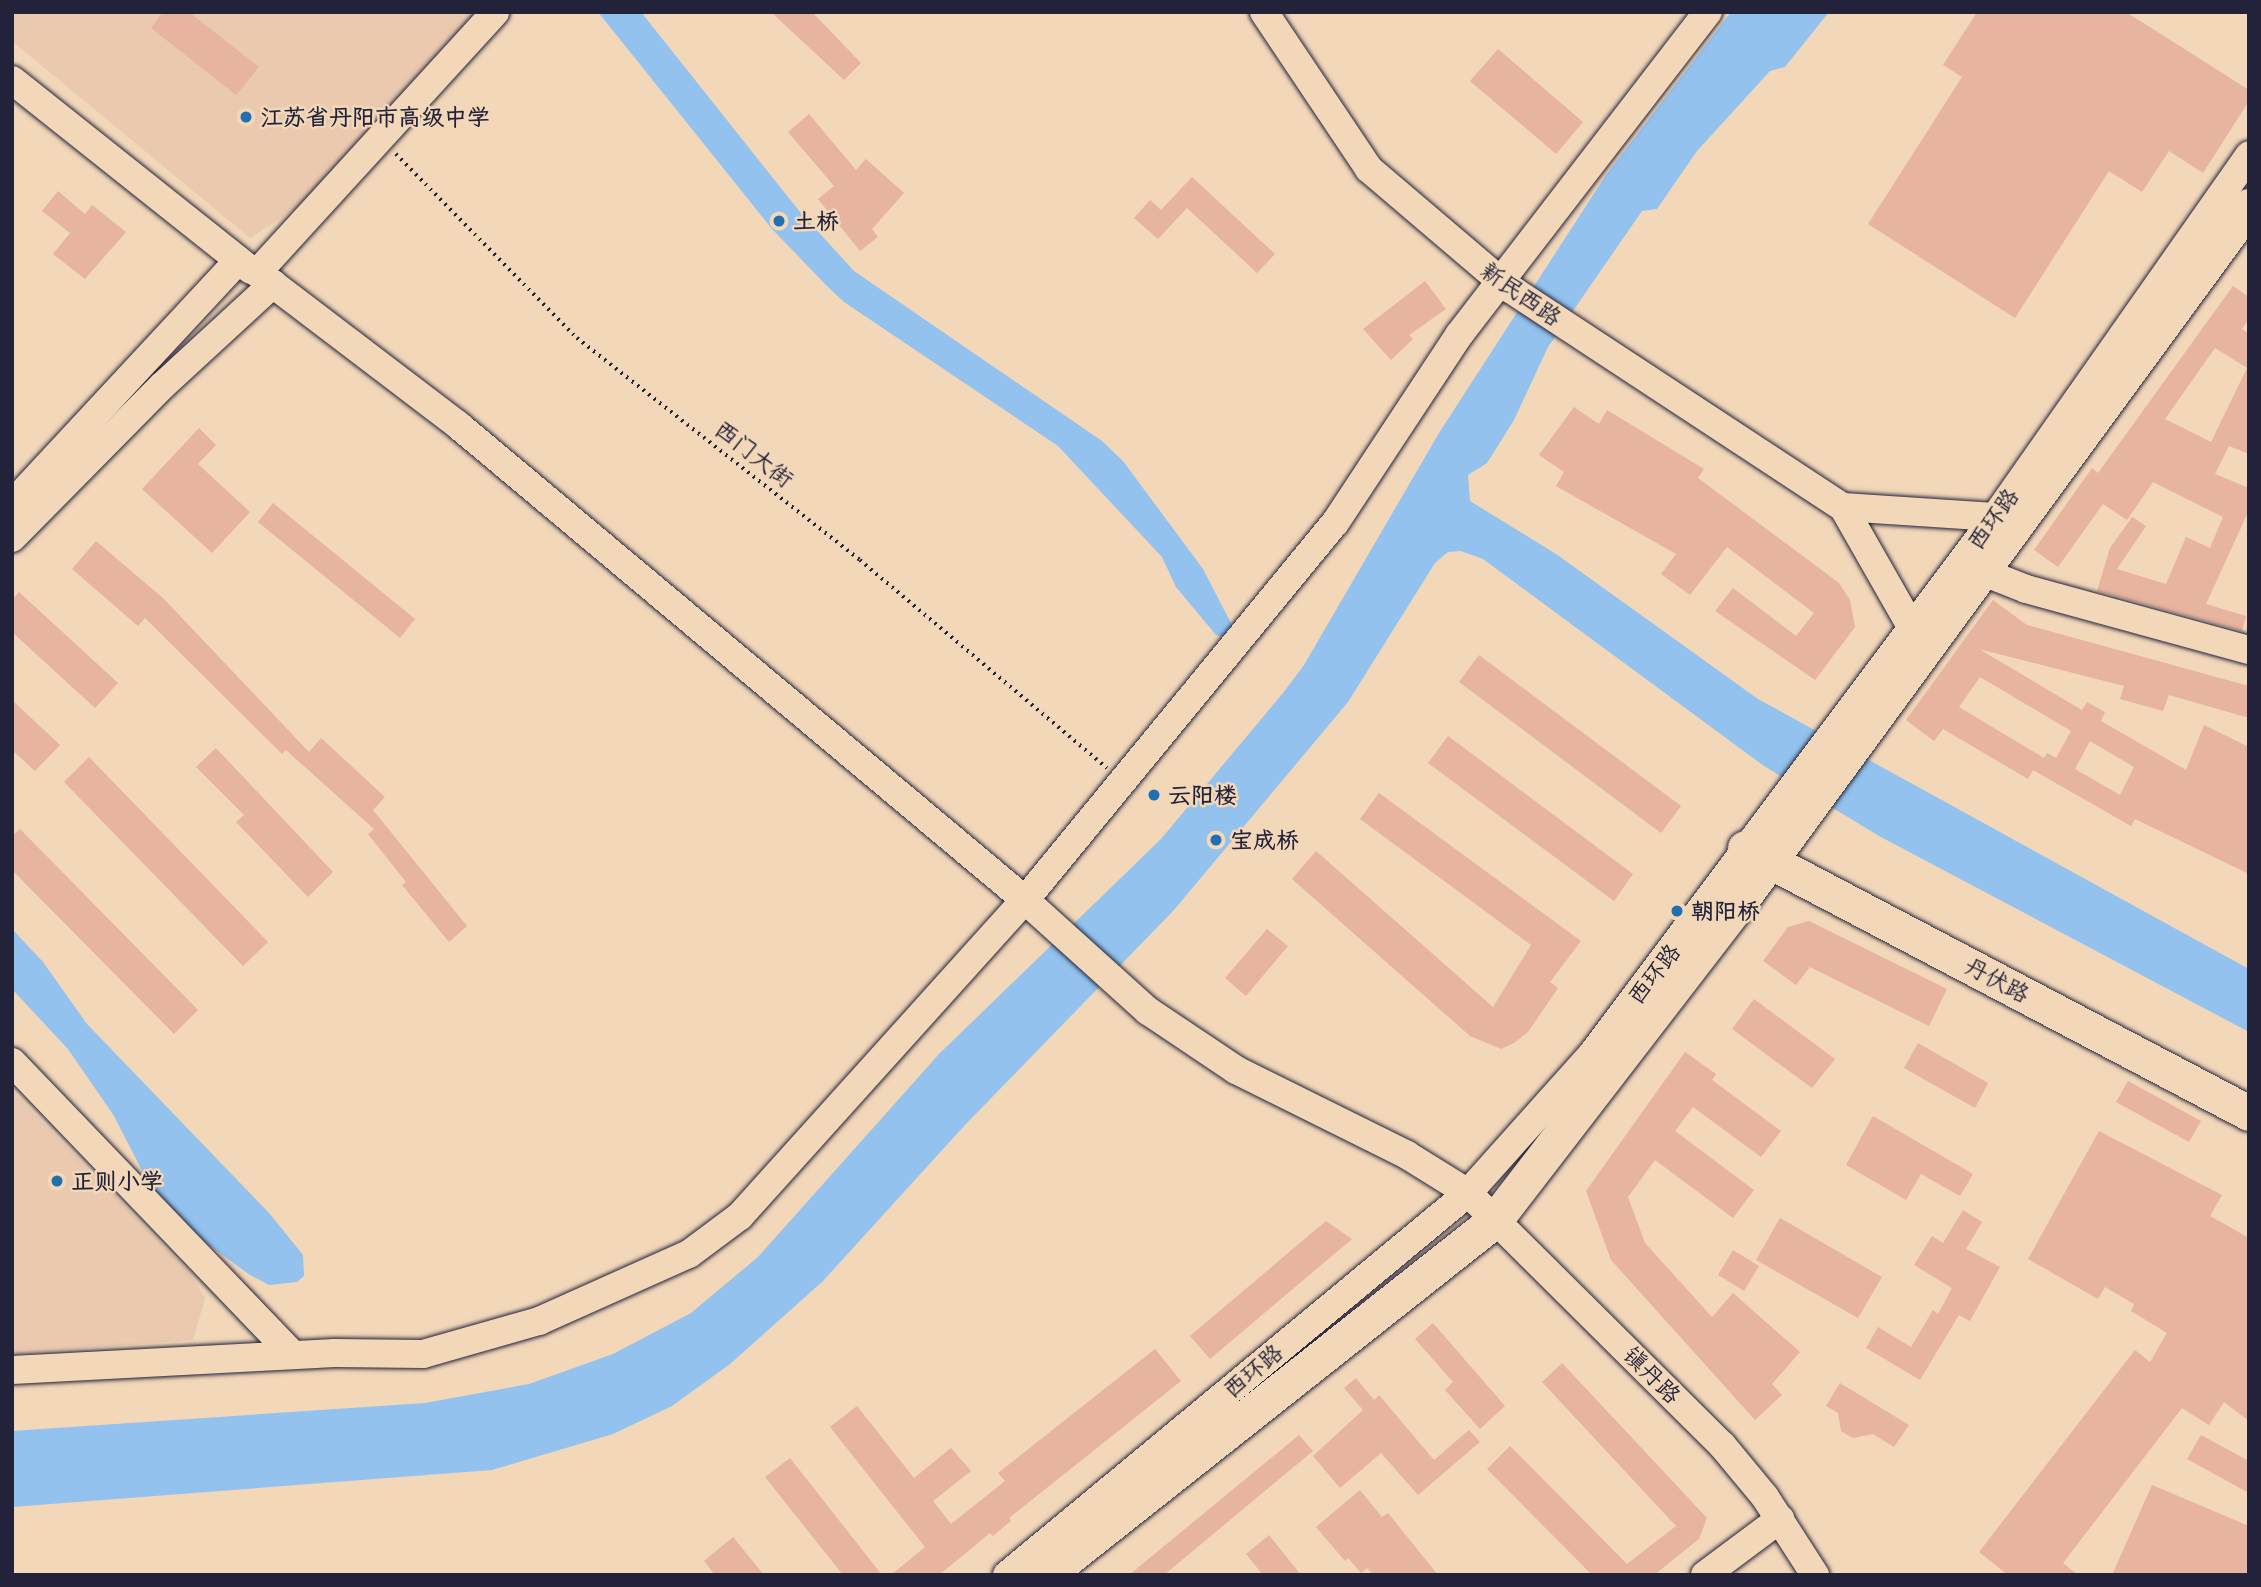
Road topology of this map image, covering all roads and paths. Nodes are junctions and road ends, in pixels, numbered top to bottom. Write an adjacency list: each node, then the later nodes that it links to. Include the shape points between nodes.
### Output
1 (495, 12): 5 (street)
2 (1264, 12): 9 (street, 新民西路, via 1369,169)
3 (1708, 12): 9 (street)
4 (12, 80): 8 (street, 镇丹路)
5 (381, 140): 8 (street); 18 (path, 西门大街, via 577,338 860,560)
6 (2249, 155): 12 (street, 西环路)
7 (2249, 206): 14 (main road, 西环路)
8 (256, 273): 10 (street); 13 (street, via 162,386); 20 (street, 镇丹路, via 458,425)
9 (1506, 285): 11 (street, 新民西路); 18 (street, via 1459,335 1335,523)
10 (12, 504)
11 (1843, 506): 12 (street, 新民西路); 15 (street, 新民西路)
12 (1995, 517): 14 (street, 西环路)
13 (12, 538)
14 (1970, 567): 15 (street, 西环路); 16 (street, via 2026,589); 17 (main road, 西环路)
15 (1913, 628): 17 (street, 西环路)
16 (2249, 650)
17 (1859, 716): 19 (main road, 西环路)
18 (1122, 780): 20 (street)
19 (1757, 854): 22 (main road, 丹伏路); 23 (street, 西环路, via 1593,1053); 24 (main road, 西环路)
20 (1025, 900): 23 (street, 镇丹路, via 1139,1004 1236,1070 1407,1154); 25 (street, via 740,1216 690,1254 539,1321 423,1354)
21 (12, 1062): 25 (street)
22 (2249, 1113)
23 (1468, 1193): 24 (street, 镇丹路); 28 (street, 西环路)
24 (1495, 1220): 27 (street, 镇丹路, via 1721,1445); 29 (main road, 西环路)
25 (293, 1355): 26 (street)
26 (12, 1370)
27 (1780, 1519): 30 (street); 31 (street, 镇丹路)
28 (1007, 1575)
29 (1046, 1575)
30 (1705, 1575)
31 (1815, 1575)

